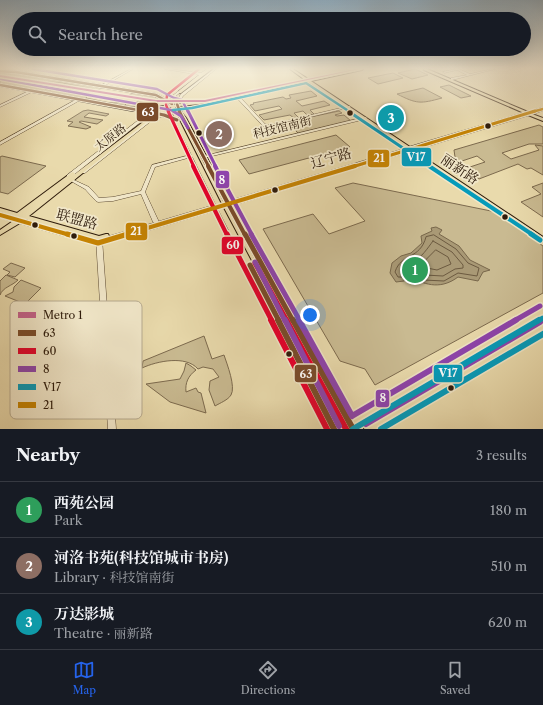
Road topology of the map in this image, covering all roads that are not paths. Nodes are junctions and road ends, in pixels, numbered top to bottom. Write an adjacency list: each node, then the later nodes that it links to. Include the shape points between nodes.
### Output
1 (21, 89): 12 (main road)
2 (120, 89): 16 (main road)
3 (182, 89): 18 (street, via 172,98)
4 (185, 89): 13 (main road)
5 (189, 89): 18 (street)
6 (257, 89): 17 (main road)
7 (261, 89): 14 (main road)
8 (324, 89): 20 (main road, 丽新路)
9 (324, 89): 33 (main road, 丽新路)
10 (473, 89): 25 (main road)
11 (475, 89): 25 (main road)
12 (32, 91): 15 (main road); 19 (street)
13 (181, 92)
14 (236, 95): 17 (main road); 20 (street, via 264,125 268,126)
15 (80, 99): 22 (main road); 32 (street)
16 (163, 99): 18 (main road); 23 (main road)
17 (201, 101): 18 (main road); 28 (main road, via 186,108)
18 (175, 105): 23 (main road); 28 (main road); 31 (main road)
19 (0, 106)
20 (349, 107): 27 (main road, 丽新路)
21 (543, 108): 25 (main road, 辽宁路)
22 (130, 109): 23 (main road); 24 (main road)
23 (150, 109)
24 (146, 112): 26 (main road); 36 (street, 太原路, via 146,116 81,165)
25 (529, 113): 29 (main road); 33 (main road, 辽宁路)
26 (164, 115): 31 (main road); 36 (street, 太原路, via 154,117 90,168)
27 (365, 118): 33 (main road, 丽新路); 35 (street, 科技馆南街)
28 (185, 119): 31 (main road, via 181,118); 35 (main road)
29 (543, 119)
30 (146, 120): 36 (main road, 太原路)
31 (178, 121): 34 (main road)
32 (0, 144)
33 (411, 148): 38 (main road, 辽宁路); 45 (main road, 丽新路); 46 (main road, 丽新路)
34 (194, 155): 37 (street, via 153,166); 39 (main road)
35 (204, 157): 38 (main road)
36 (68, 180): 37 (street, via 87,188 98,200); 42 (main road, 太原路)
37 (143, 192): 43 (street)
38 (228, 203): 39 (main road, 联盟路); 52 (main road)
39 (219, 206): 43 (main road, 联盟路); 47 (main road, 联盟路); 54 (main road)
40 (0, 210): 42 (main road, 联盟路)
41 (0, 215): 42 (main road, 联盟路)
42 (19, 218): 44 (main road, 太原路); 47 (main road, 联盟路)
43 (156, 222): 47 (main road, 联盟路)
44 (0, 233)
45 (543, 235)
46 (543, 240)
47 (98, 241): 48 (street)
48 (102, 301)
49 (543, 312): 52 (main road)
50 (543, 327): 55 (main road)
51 (111, 419): 53 (street)
52 (348, 427)
53 (112, 429)
54 (334, 429)
55 (369, 429)

